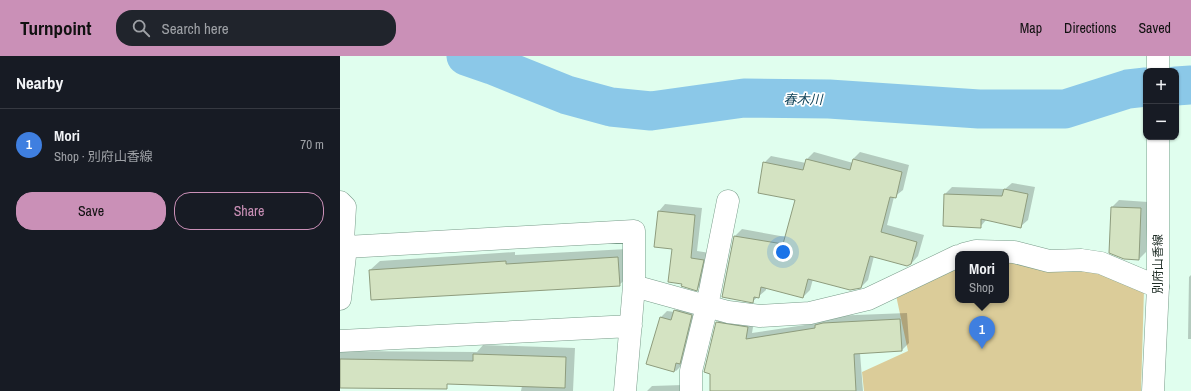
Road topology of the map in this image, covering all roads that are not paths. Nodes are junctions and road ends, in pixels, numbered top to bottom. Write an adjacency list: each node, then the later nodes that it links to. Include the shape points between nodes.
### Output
1 (1158, 56): 2 (street)
2 (1158, 68)
3 (1158, 140): 13 (street, 別府山香線)
4 (728, 201): 15 (street)
5 (340, 202): 6 (street, via 345,207 342,240)
6 (346, 247): 11 (street); 12 (street, via 634,231)
7 (973, 251): 8 (street)
8 (995, 251)
9 (1009, 252): 13 (street, via 1049,261 1081,260 1101,263)
10 (955, 257): 15 (street, via 868,299 810,313 760,316)
11 (342, 269): 14 (street)
12 (634, 286): 15 (street); 16 (street)
13 (1158, 287): 20 (street, 別府山香線)
14 (340, 300)
15 (706, 306): 19 (street, via 691,371)
16 (631, 326): 17 (street); 18 (street)
17 (340, 341)
18 (625, 391)
19 (691, 391)
20 (1153, 391)

